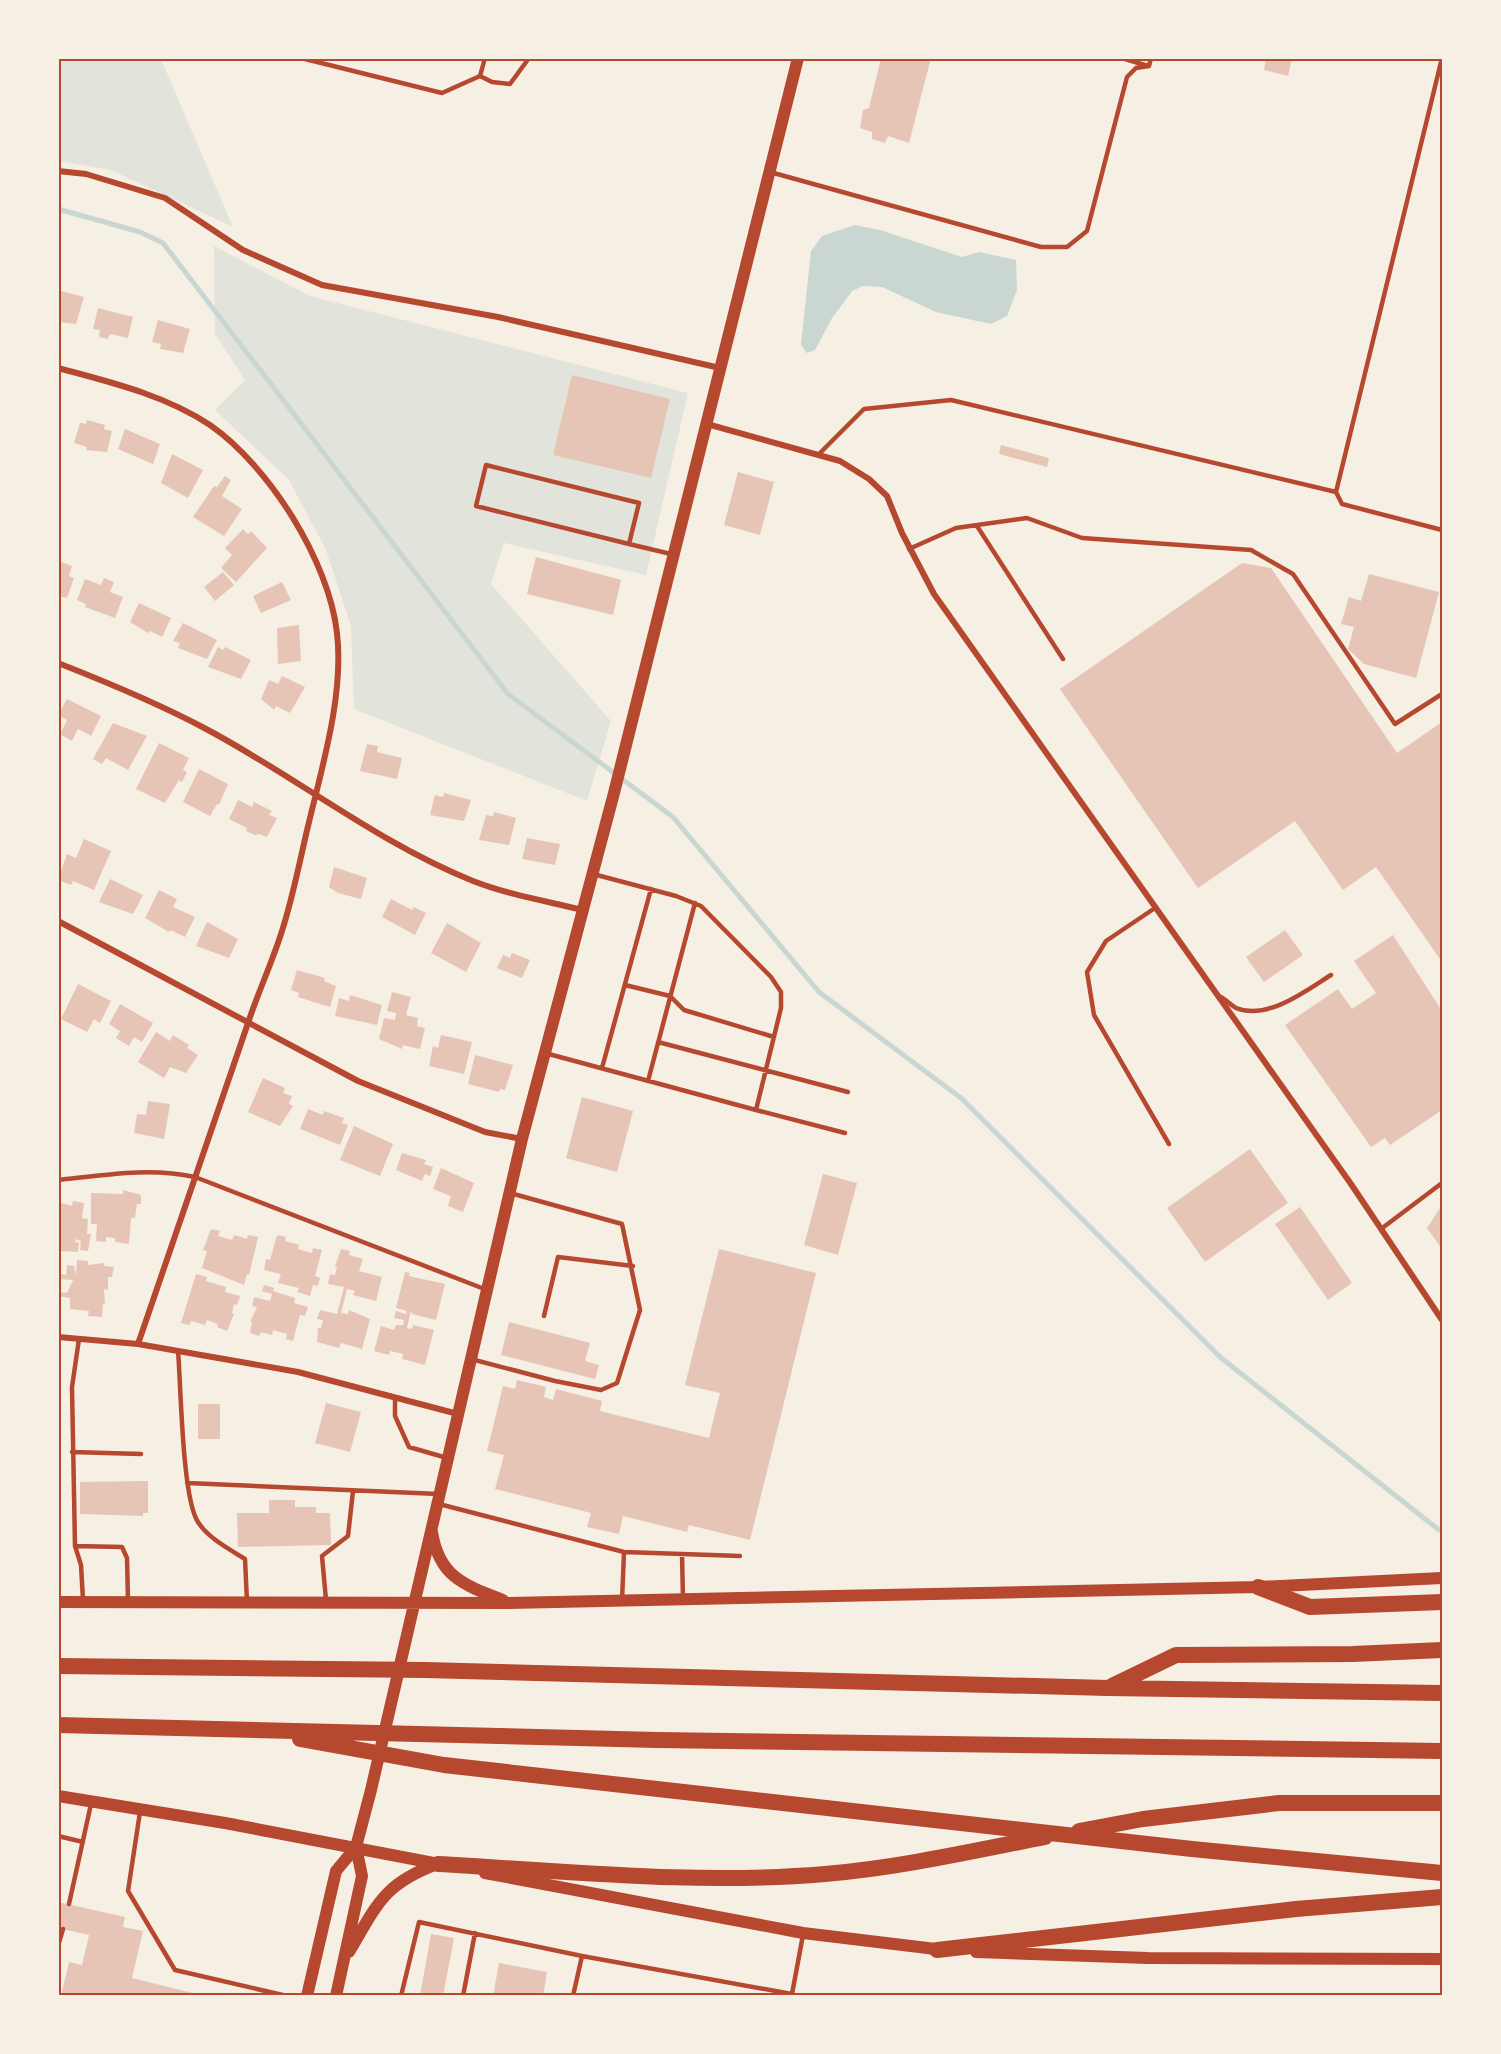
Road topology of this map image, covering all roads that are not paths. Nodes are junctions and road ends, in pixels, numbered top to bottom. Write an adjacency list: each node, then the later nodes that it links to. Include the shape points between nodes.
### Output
1 (302, 58): 9 (lane, via 442,93)
2 (485, 58): 9 (lane)
3 (529, 58): 9 (lane, via 510,84)
4 (798, 58): 11 (main road)
5 (1122, 58): 8 (lane)
6 (1151, 58): 8 (lane)
7 (1442, 58): 16 (lane)
8 (1149, 66): 11 (lane, via 1136,68 1127,77 1088,231 1067,247 1041,246)
9 (480, 76)
10 (58, 171): 13 (street, via 86,174 165,198 243,250 322,285 498,317)
11 (770, 172): 13 (main road)
12 (58, 368): 25 (street, via 124,385 209,425 256,468 294,520 322,575 337,634 336,690)
13 (720, 368): 14 (main road)
14 (706, 424): 15 (street); 21 (main road)
15 (819, 454): 16 (lane, via 864,409 951,400); 20 (street, via 840,461 887,496)
16 (1336, 492): 18 (lane, via 1342,504)
17 (976, 526): 20 (lane, via 956,528); 22 (lane); 24 (lane, via 1027,518 1082,538 1251,550 1293,574 1395,724)
18 (1443, 530)
19 (629, 544): 19 (lane, via 639,503 486,465 476,506); 21 (lane)
20 (909, 549): 29 (street, via 934,594)
21 (674, 555): 26 (main road)
22 (1063, 659)
23 (58, 663): 25 (street, via 207,729)
24 (1443, 694)
25 (315, 796): 30 (street, via 473,881); 36 (street, via 281,933)
26 (593, 874): 27 (lane); 30 (main road)
27 (651, 889): 28 (lane); 33 (lane)
28 (695, 903): 35 (lane); 37 (lane, via 771,977 781,992)
29 (1155, 908): 34 (street); 47 (lane, via 1106,941 1087,972 1094,1015)
30 (584, 910): 39 (main road)
31 (58, 921): 36 (street)
32 (1331, 975): 34 (lane, via 1282,1006 1243,1009)
33 (625, 985): 35 (lane); 40 (lane)
34 (1216, 994): 52 (street)
35 (670, 996): 37 (lane, via 684,1011); 38 (lane)
36 (249, 1021): 46 (street, via 358,1081 485,1132); 48 (street)
37 (774, 1036): 41 (lane)
38 (658, 1042): 41 (lane); 42 (lane)
39 (545, 1053): 40 (lane); 46 (main road)
40 (602, 1068): 42 (lane)
41 (766, 1069): 43 (lane); 44 (lane)
42 (648, 1080): 44 (lane)
43 (848, 1092)
44 (756, 1110): 45 (lane)
45 (845, 1133)
46 (522, 1140): 51 (main road)
47 (1169, 1144)
48 (195, 1176): 49 (lane, via 121,1173); 54 (lane); 59 (street)
49 (58, 1180)
50 (1443, 1183): 52 (lane)
51 (510, 1193): 53 (lane, via 622,1224); 54 (main road)
52 (1381, 1229): 56 (street)
53 (633, 1266): 55 (lane, via 558,1257); 61 (lane, via 640,1310 617,1383 601,1390)
54 (487, 1290): 61 (main road)
55 (544, 1316)
56 (1443, 1320)
57 (58, 1337): 58 (street)
58 (79, 1339): 59 (street); 64 (lane, via 72,1387)
59 (138, 1344): 60 (street)
60 (178, 1351): 62 (street, via 298,1372); 67 (lane)
61 (471, 1359): 63 (main road)
62 (395, 1397): 63 (street); 66 (lane, via 395,1416 409,1448)
63 (458, 1414): 66 (main road)
64 (72, 1452): 65 (lane); 71 (lane)
65 (141, 1455)
66 (447, 1458): 69 (main road)
67 (187, 1483): 68 (lane); 84 (lane, via 197,1521 245,1559)
68 (353, 1491): 69 (lane); 85 (lane, via 348,1536 322,1556)
69 (438, 1499): 70 (main road); 72 (lane)
70 (432, 1526): 83 (main road, via 439,1558 452,1576); 86 (main road)
71 (75, 1546): 80 (lane, via 81,1565); 82 (lane, via 122,1547 127,1558)
72 (624, 1552): 73 (lane); 78 (lane)
73 (682, 1554): 74 (lane); 77 (lane)
74 (740, 1556)
75 (1443, 1578): 76 (main road)
76 (1258, 1587): 77 (main road); 81 (highway, via 1310,1606)
77 (683, 1599): 78 (main road)
78 (622, 1601): 83 (main road)
79 (58, 1602): 80 (main road)
80 (83, 1602): 82 (main road)
81 (1443, 1602)
82 (128, 1603): 84 (main road)
83 (509, 1603): 86 (main road)
84 (248, 1604): 85 (main road)
85 (326, 1604): 86 (main road)
86 (413, 1604): 100 (main road)
87 (1443, 1650): 89 (highway, via 1176,1655)
88 (58, 1666): 89 (highway, via 413,1669)
89 (1108, 1688): 90 (highway)
90 (1443, 1693)
91 (58, 1725): 92 (highway)
92 (254, 1730): 93 (highway); 102 (highway, via 444,1765 1180,1848)
93 (1443, 1751)
94 (58, 1796): 95 (main road)
95 (92, 1801): 97 (main road); 99 (lane)
96 (1443, 1803): 101 (highway, via 1279,1803 1143,1819 826,1874 661,1879)
97 (141, 1809): 100 (main road); 113 (lane, via 128,1891 175,1970)
98 (58, 1836): 99 (lane)
99 (82, 1842): 104 (lane)
100 (356, 1847): 101 (main road); 112 (main road, via 362,1876); 115 (main road, via 336,1871)
101 (438, 1864): 107 (main road); 112 (main road, via 416,1872 386,1892)
102 (1443, 1873)
103 (1443, 1897): 109 (highway, via 1296,1909)
104 (69, 1904)
105 (63, 1929): 108 (lane)
106 (474, 1933): 110 (lane); 117 (lane, via 419,1922); 118 (lane)
107 (803, 1933): 109 (main road); 110 (lane, via 792,1994)
108 (58, 1946)
109 (937, 1950): 111 (main road, via 1148,1958)
110 (582, 1956): 119 (lane)
111 (1443, 1959)
112 (343, 1964): 116 (main road)
113 (260, 1993): 114 (lane)
114 (287, 1995)
115 (308, 1995)
116 (336, 1995)
117 (401, 1995)
118 (463, 1995)
119 (573, 1995)

